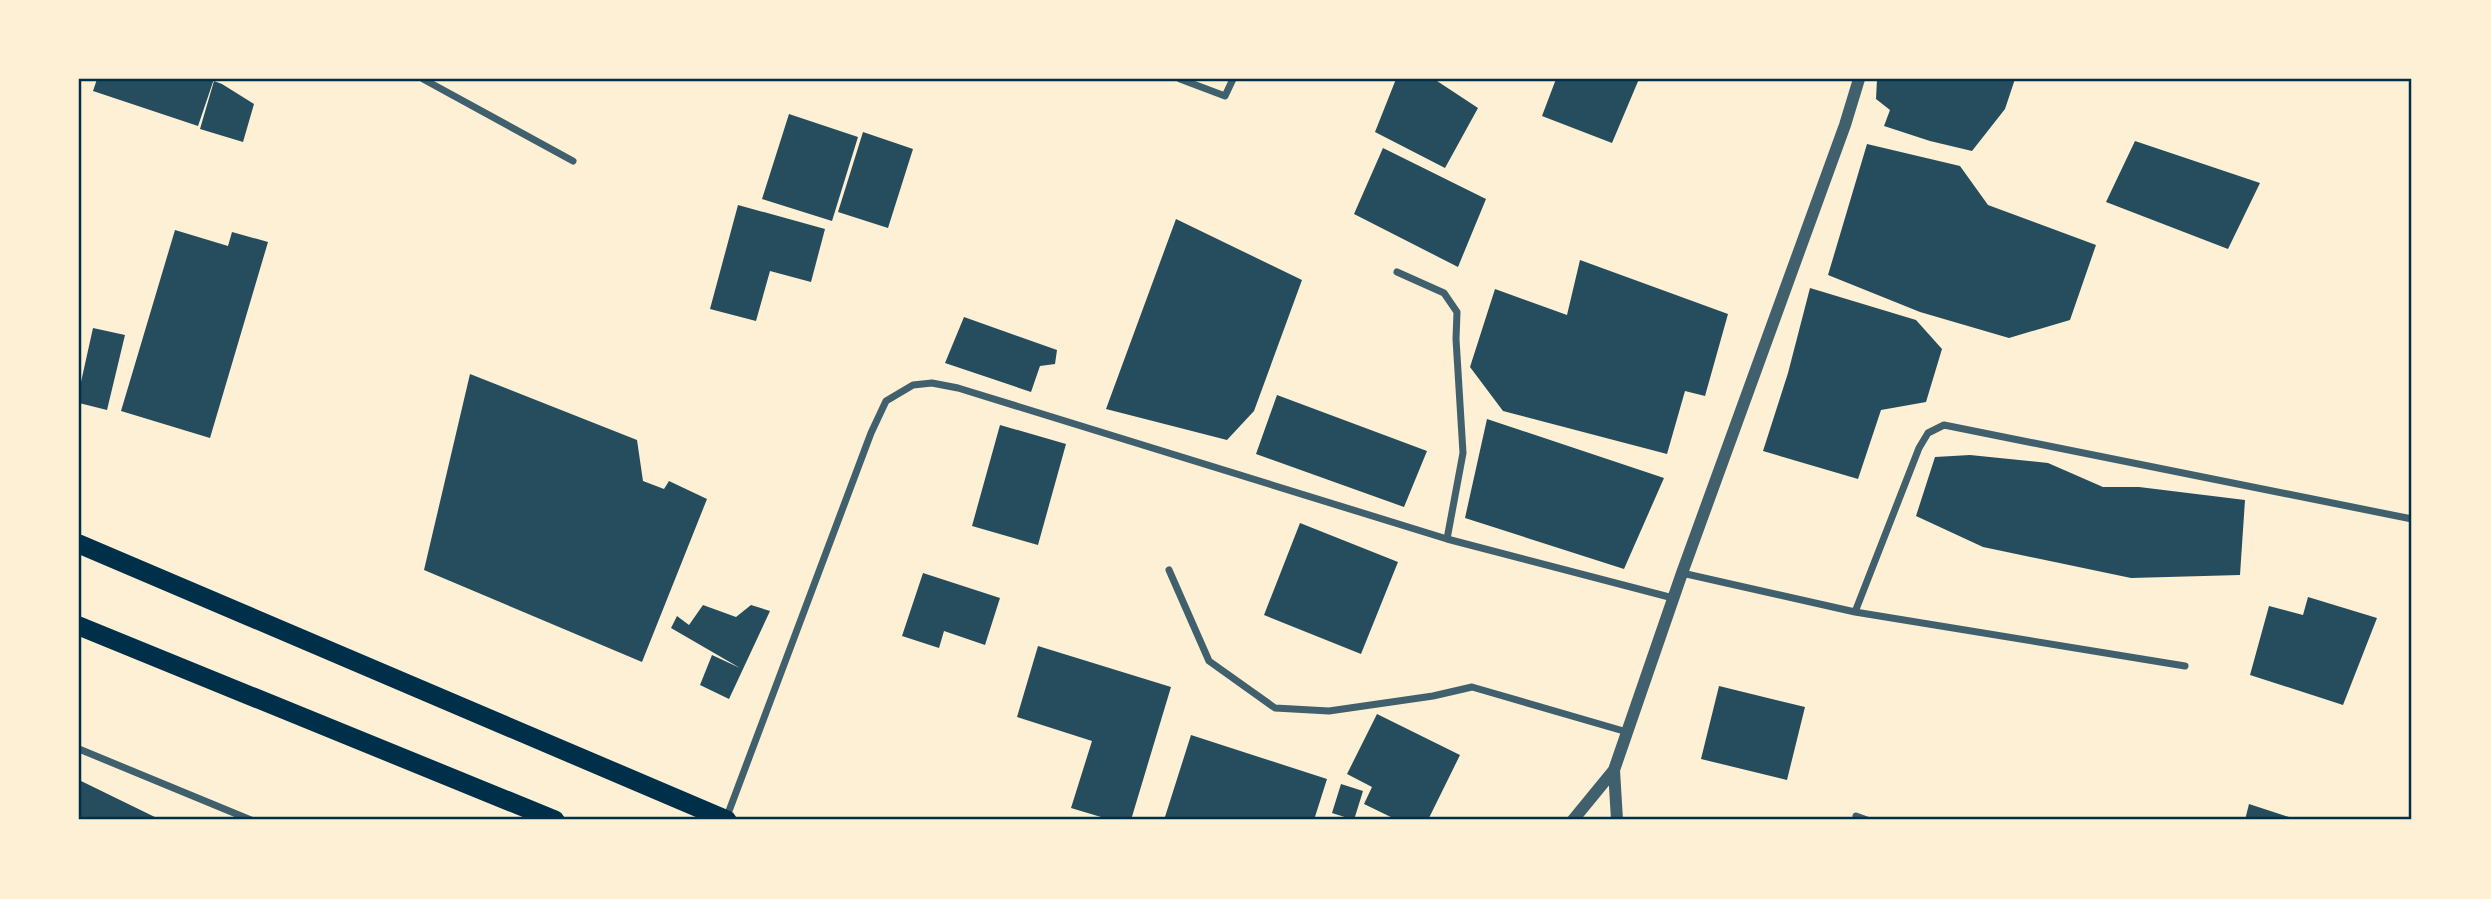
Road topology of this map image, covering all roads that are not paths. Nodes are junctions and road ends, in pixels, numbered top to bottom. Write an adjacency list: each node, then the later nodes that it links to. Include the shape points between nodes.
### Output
1 (423, 79): 5 (street)
2 (1180, 79): 3 (street, via 1225,96)
3 (1233, 79)
4 (1858, 79): 11 (street)
5 (573, 161)
6 (1397, 272): 8 (street, via 1444,293 1457,312 1463,453)
7 (2412, 519): 13 (street, via 1944,425 1928,433 1919,448)
8 (1447, 539): 12 (street); 22 (street, via 958,388 913,385 886,401 871,433)
9 (79, 544): 22 (highway)
10 (1169, 570): 16 (street, via 1209,660 1275,708 1329,711 1472,687)
11 (1682, 572): 12 (street); 13 (street)
12 (1673, 598): 16 (street)
13 (1855, 612): 15 (street)
14 (79, 626): 21 (highway)
15 (2185, 666)
16 (1627, 732): 18 (street)
17 (79, 749): 20 (street)
18 (1614, 770): 23 (street); 24 (street)
19 (1856, 816): 25 (street)
20 (251, 820)
21 (555, 820)
22 (726, 820)
23 (1573, 820)
24 (1617, 820)
25 (1867, 820)

